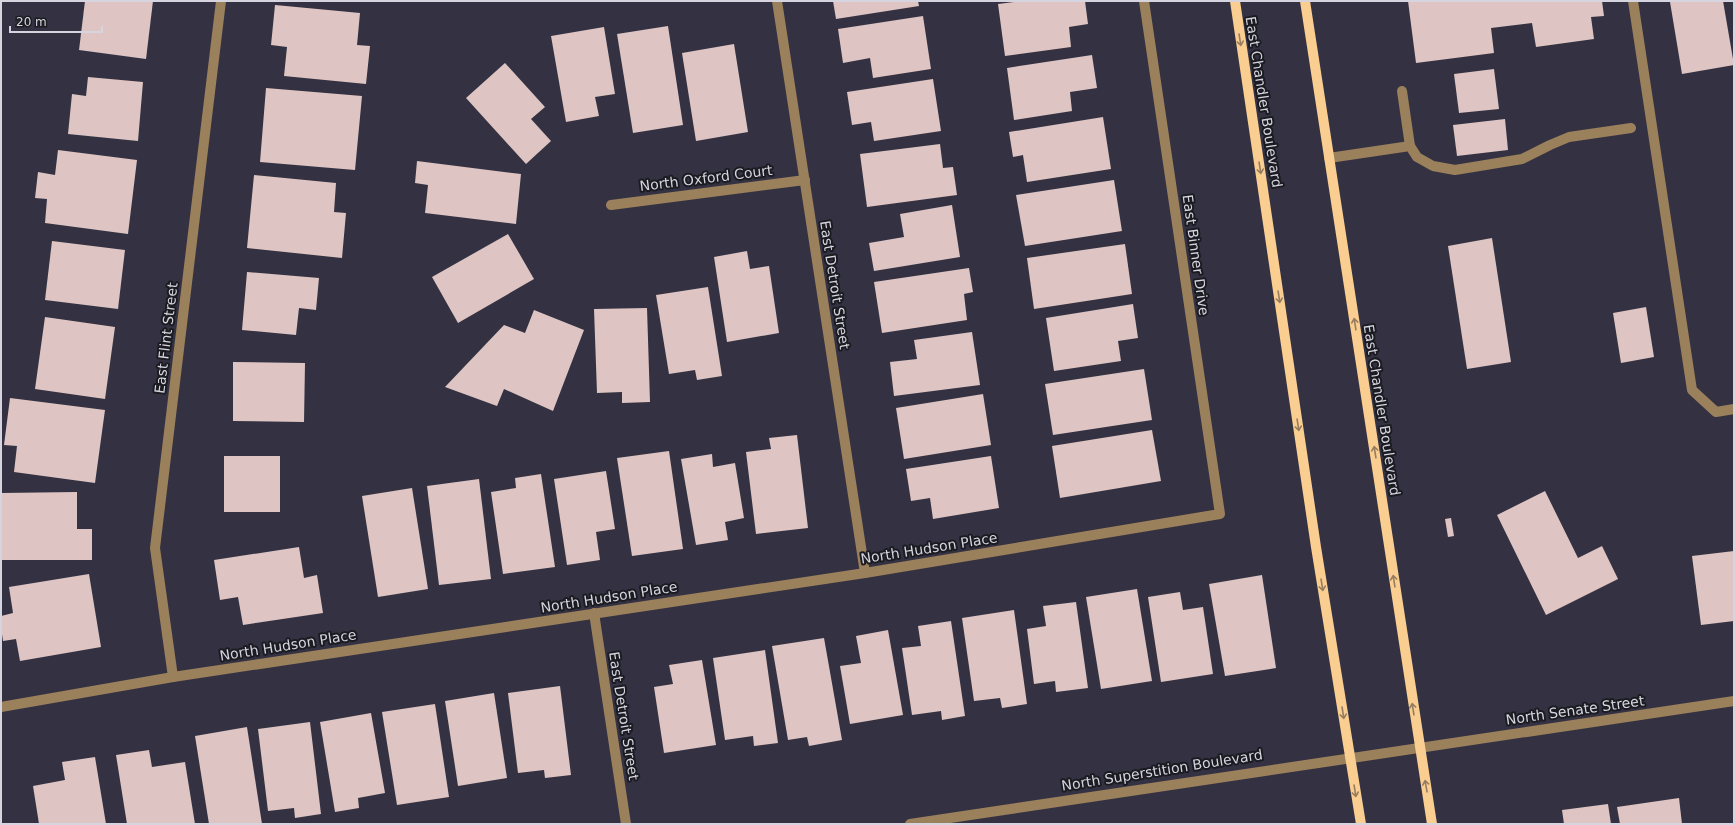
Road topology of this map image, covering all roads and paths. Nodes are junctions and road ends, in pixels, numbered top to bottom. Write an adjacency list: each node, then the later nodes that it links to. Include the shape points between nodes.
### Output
1 (221, 1): 17 (street, East Flint Street, via 155,548)
2 (777, 1): 11 (street, East Detroit Street)
3 (1144, 1): 14 (street, East Binner Drive)
4 (1234, 1): 21 (main road, East Chandler Boulevard, one-way to 21)
5 (1305, 1): 10 (main road, East Chandler Boulevard)
6 (1633, 1): 13 (street, via 1692,390 1716,412)
7 (1402, 91): 9 (street)
8 (1631, 128): 9 (street, via 1569,137 1522,159 1454,170 1433,166 1417,157)
9 (1410, 146): 10 (street)
10 (1329, 158): 20 (main road, East Chandler Boulevard, one-way to 10)
11 (805, 180): 12 (street, North Oxford Court); 15 (street, East Detroit Street)
12 (611, 205)
13 (1734, 409)
14 (1220, 514): 15 (street, North Hudson Place)
15 (865, 572): 16 (street, North Hudson Place)
16 (594, 613): 17 (street, North Hudson Place); 22 (street, East Detroit Street)
17 (174, 677): 19 (street, North Hudson Place)
18 (1734, 701): 20 (street, North Senate Street)
19 (1, 707)
20 (1419, 748): 21 (street, North Superstition Boulevard); 25 (main road, East Chandler Boulevard, one-way to 20)
21 (1350, 757): 23 (street, North Superstition Boulevard); 24 (main road, East Chandler Boulevard, one-way to 24)
22 (626, 824)
23 (910, 824)
24 (1361, 824)
25 (1432, 824)

